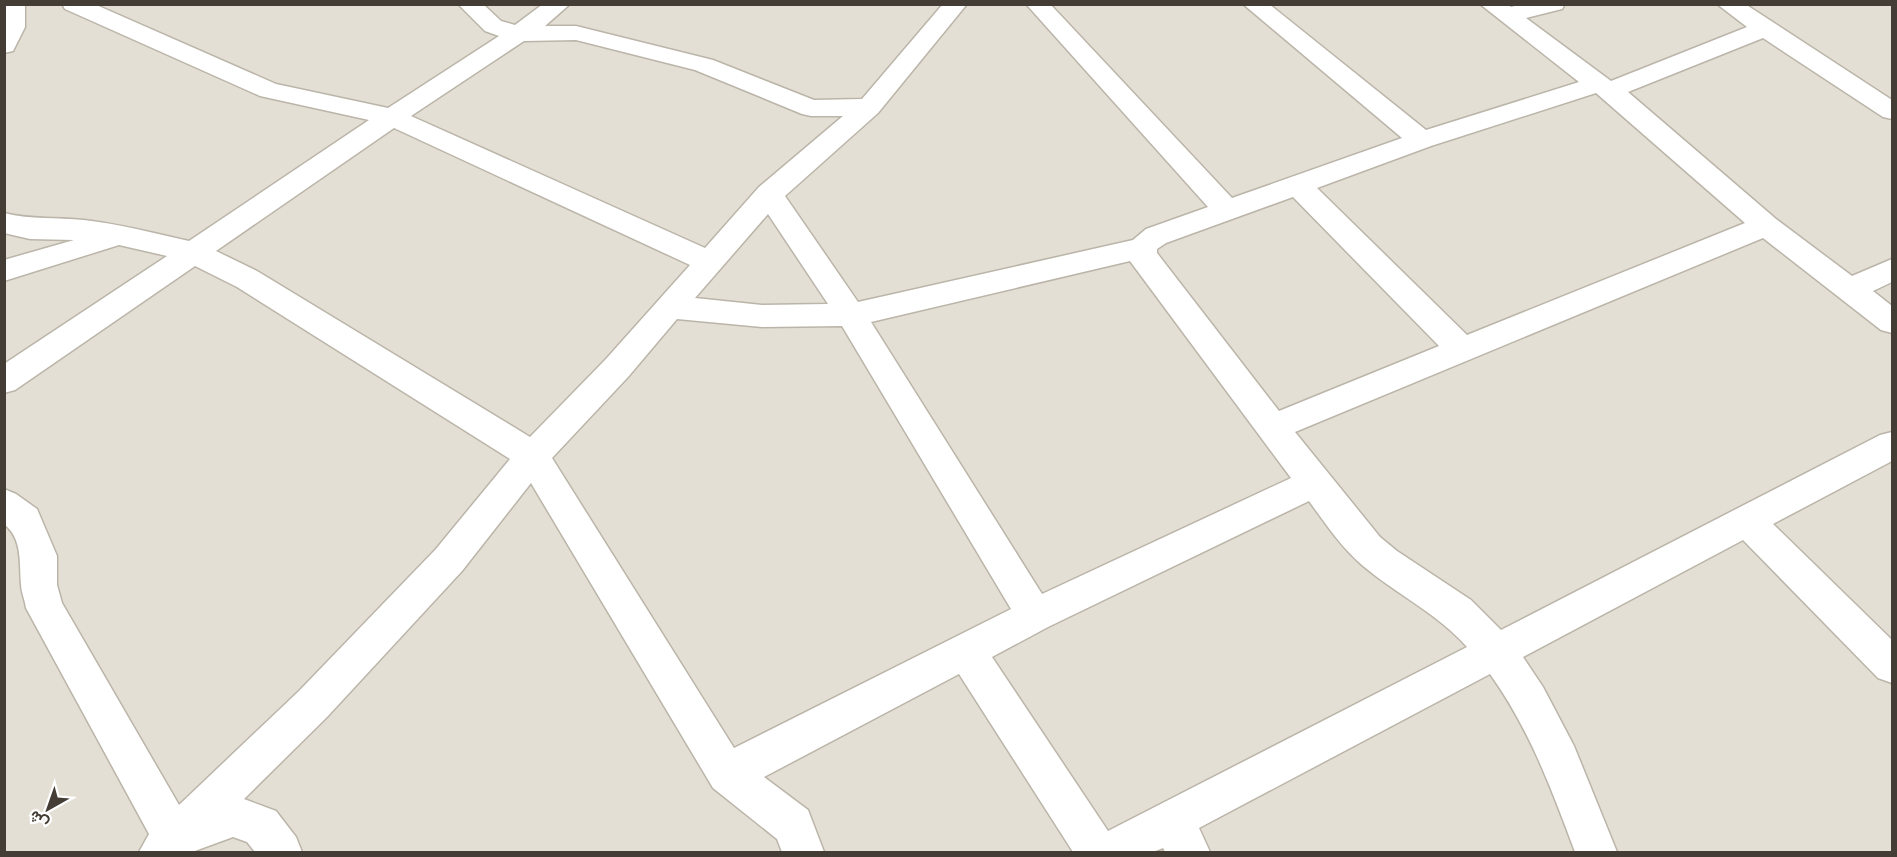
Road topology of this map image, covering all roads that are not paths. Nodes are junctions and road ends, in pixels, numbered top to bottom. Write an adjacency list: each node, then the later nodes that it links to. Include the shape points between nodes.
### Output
1 (13, 4): 13 (street, via 13,27)
2 (73, 4): 17 (street, via 269,90)
3 (469, 4): 12 (street, via 493,26)
4 (558, 4): 12 (street)
5 (1037, 4): 21 (street)
6 (1254, 4): 18 (street)
7 (1554, 4): 10 (street)
8 (1728, 4): 11 (street)
9 (945, 7): 15 (street)
10 (1499, 10): 14 (street)
11 (1766, 28): 14 (street); 16 (street)
12 (521, 34): 15 (street, via 576,33 704,65 811,108); 17 (street)
13 (4, 46)
14 (1604, 87): 18 (street); 23 (street)
15 (869, 107): 20 (street)
16 (1893, 111)
17 (392, 117): 26 (street); 27 (street)
18 (1422, 140): 19 (street)
19 (1298, 186): 21 (street); 34 (street)
20 (769, 194): 27 (street); 32 (street)
21 (1227, 210): 25 (street, via 1156,236)
22 (4, 223): 24 (street, via 30,230 82,230)
23 (1766, 226): 30 (street); 34 (street)
24 (124, 236): 26 (street); 29 (street)
25 (1142, 248): 32 (street); 36 (street, via 1147,266)
26 (195, 253): 35 (street); 38 (street, via 247,279)
27 (709, 262): 31 (street)
28 (1893, 269): 30 (street)
29 (4, 271)
30 (1850, 290): 33 (street)
31 (669, 307): 32 (street, via 762,316); 38 (street)
32 (851, 315): 42 (street)
33 (1893, 322)
34 (1461, 349): 36 (street)
35 (4, 381)
36 (1271, 428): 39 (street)
37 (1893, 446): 41 (street)
38 (533, 456): 46 (street); 48 (street, via 449,560 313,704)
39 (1316, 482): 42 (street); 44 (street, via 1373,553 1469,622)
40 (4, 504): 48 (street, via 25,520 39,556 39,585 45,608)
41 (1746, 520): 44 (street); 45 (street)
42 (1035, 615): 43 (street)
43 (967, 652): 46 (street); 51 (street)
44 (1496, 652): 47 (street); 53 (street, via 1522,689 1550,741)
45 (1893, 665)
46 (727, 774): 50 (street, via 793,825)
47 (1180, 837): 52 (street)
48 (167, 845): 49 (street, via 233,816 261,826)
49 (281, 852)
50 (803, 852)
51 (1097, 852)
52 (1111, 852)
53 (1596, 852)

